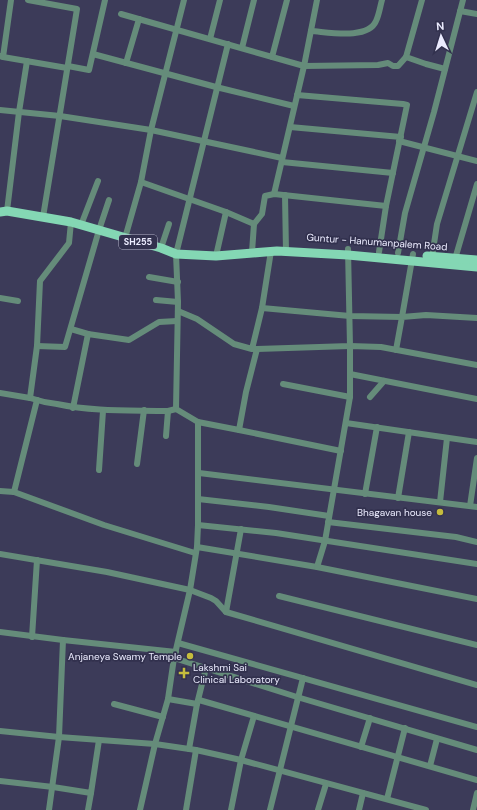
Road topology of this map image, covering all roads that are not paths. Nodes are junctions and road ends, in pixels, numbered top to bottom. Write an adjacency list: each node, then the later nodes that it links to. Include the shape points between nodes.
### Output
1 (11, 0): 23 (street)
2 (28, 0): 28 (street, via 77,9)
3 (106, 0): 21 (street)
4 (184, 0): 16 (street)
5 (220, 0): 18 (street)
6 (254, 0): 20 (street)
7 (287, 0): 24 (street)
8 (317, 0): 17 (street)
9 (382, 0): 17 (street, via 376,22 371,29 350,34)
10 (422, 0): 22 (street)
11 (463, 0): 12 (street)
12 (460, 11): 14 (street); 29 (street)
13 (121, 14): 15 (street)
14 (477, 14)
15 (139, 19): 16 (street); 26 (street)
16 (176, 29): 18 (street); 30 (street)
17 (311, 31): 27 (street)
18 (210, 39): 19 (street)
19 (228, 44): 20 (street); 31 (street)
20 (242, 48): 24 (street)
21 (93, 54): 26 (street); 28 (street, via 89,70)
22 (406, 56): 27 (street, via 398,66 385,63); 29 (street)
23 (2, 57): 25 (street)
24 (272, 57): 27 (street)
25 (27, 61): 28 (street); 36 (street)
26 (126, 63): 30 (street)
27 (304, 66): 33 (street)
28 (68, 67): 37 (street)
29 (445, 69): 42 (street)
30 (165, 73): 31 (street); 39 (street)
31 (216, 87): 34 (street); 41 (street)
32 (477, 92): 43 (street)
33 (297, 95): 34 (street); 40 (street, via 407,105)
34 (294, 106): 38 (street)
35 (0, 110): 36 (street)
36 (19, 112): 37 (street); 55 (street)
37 (60, 116): 39 (street); 57 (street)
38 (290, 127): 40 (street); 44 (street)
39 (151, 130): 41 (street); 48 (street)
40 (398, 138): 42 (street); 46 (street)
41 (203, 141): 44 (street); 52 (street)
42 (424, 147): 43 (street); 69 (street, via 405,213)
43 (458, 157): 45 (street); 72 (street, via 437,224)
44 (282, 160): 46 (street); 50 (street)
45 (477, 162)
46 (393, 173): 54 (street)
47 (98, 181): 61 (street)
48 (141, 182): 52 (street); 63 (street)
49 (477, 184): 74 (street)
50 (274, 194): 51 (street); 60 (street, via 265,196 262,214)
51 (285, 195): 54 (street); 65 (street)
52 (190, 198): 56 (street); 70 (street)
53 (109, 200): 62 (street)
54 (386, 206): 68 (street)
55 (3, 212): 57 (main road, Guntur - Hanumanpalem Road / SH255)
56 (226, 212): 60 (street); 71 (street)
57 (43, 217): 58 (main road, Guntur - Hanumanpalem Road / SH255)
58 (71, 222): 61 (main road, Guntur - Hanumanpalem Road / SH255); 91 (street, via 69,243 40,281)
59 (169, 224): 64 (street)
60 (254, 224): 66 (street)
61 (81, 225): 62 (main road, Guntur - Hanumanpalem Road / SH255)
62 (99, 230): 63 (main road, Guntur - Hanumanpalem Road / SH255); 89 (street)
63 (125, 238): 64 (main road, Guntur - Hanumanpalem Road / SH255)
64 (161, 248): 70 (main road, Guntur - Hanumanpalem Road / SH255)
65 (280, 250): 66 (main road, Guntur - Hanumanpalem Road / SH255); 67 (main road, Guntur - Hanumanpalem Road / SH255); 83 (street)
66 (252, 252): 71 (main road, Guntur - Hanumanpalem Road / SH255)
67 (348, 252): 68 (main road, Guntur - Hanumanpalem Road / SH255); 73 (main road, Guntur - Hanumanpalem Road / SH255); 85 (street)
68 (379, 252): 69 (main road, Guntur - Hanumanpalem Road / SH255)
69 (398, 253): 73 (main road, Guntur - Hanumanpalem Road / SH255)
70 (176, 254): 71 (main road, Guntur - Hanumanpalem Road / SH255); 78 (street)
71 (216, 256)
72 (432, 257): 73 (main road, Guntur - Hanumanpalem Road / SH255); 74 (main road, Guntur - Hanumanpalem Road / SH255)
73 (412, 258): 76 (main road, Guntur - Hanumanpalem Road / SH255); 86 (street)
74 (455, 259): 75 (main road, Guntur - Hanumanpalem Road / SH255)
75 (477, 260)
76 (477, 267)
77 (149, 277): 78 (street)
78 (178, 282): 82 (street)
79 (0, 298): 81 (street)
80 (156, 300): 82 (street)
81 (18, 301)
82 (178, 302): 84 (street)
83 (262, 308): 85 (street); 93 (street)
84 (178, 311): 88 (street); 93 (street, via 197,319 234,344)
85 (350, 316): 86 (street); 92 (street)
86 (402, 317): 87 (street, via 426,315); 94 (street)
87 (477, 318)
88 (177, 321): 90 (street, via 159,322 129,340); 105 (street)
89 (71, 329): 90 (street); 91 (street, via 65,348)
90 (88, 334): 104 (street)
91 (37, 346): 102 (street)
92 (350, 346): 93 (street); 94 (street); 96 (street)
93 (254, 349): 112 (street)
94 (396, 350): 95 (street)
95 (477, 365)
96 (350, 374): 97 (street); 100 (street)
97 (384, 381): 101 (street); 103 (street)
98 (283, 384): 100 (street)
99 (0, 393): 102 (street)
100 (350, 397): 110 (street)
101 (370, 397)
102 (34, 399): 104 (street); 124 (street)
103 (477, 399)
104 (73, 408): 107 (street)
105 (176, 409): 108 (street); 109 (street)
106 (144, 410): 107 (street); 108 (street); 119 (street)
107 (103, 411): 120 (street)
108 (168, 411): 114 (street)
109 (198, 422): 112 (street); 121 (street)
110 (346, 423): 111 (street); 117 (street)
111 (377, 427): 113 (street); 125 (street)
112 (239, 430): 117 (street)
113 (409, 432): 115 (street); 126 (street)
114 (166, 436)
115 (446, 438): 116 (street); 128 (street)
116 (477, 442)
117 (341, 451): 122 (street)
118 (477, 458): 129 (street)
119 (137, 464)
120 (99, 470)
121 (199, 473): 122 (street); 127 (street)
122 (333, 489): 125 (street); 131 (street)
123 (0, 491): 124 (street)
124 (14, 492): 136 (street, via 104,525)
125 (364, 494): 126 (street)
126 (398, 498): 128 (street)
127 (198, 499): 131 (street, via 248,504); 132 (street)
128 (440, 502): 129 (street)
129 (470, 506): 130 (street)
130 (477, 507)
131 (329, 519): 134 (street); 135 (street)
132 (198, 525): 133 (street); 136 (street)
133 (241, 530): 134 (street); 138 (street)
134 (325, 541): 140 (street); 141 (street)
135 (477, 542)
136 (196, 550): 138 (street); 142 (street)
137 (0, 554): 139 (street)
138 (237, 554): 141 (street); 145 (street)
139 (37, 560): 142 (street); 147 (street)
140 (477, 564)
141 (318, 567): 144 (street)
142 (190, 590): 145 (street, via 216,601); 149 (street)
143 (279, 596): 150 (street)
144 (477, 599)
145 (226, 612): 154 (street)
146 (0, 632): 147 (street)
147 (32, 637): 148 (street)
148 (63, 640): 151 (street); 166 (street)
149 (178, 643): 151 (street); 153 (street)
150 (477, 645)
151 (175, 655): 152 (street); 156 (street)
152 (206, 668): 155 (street); 157 (street)
153 (303, 678): 155 (street); 163 (street)
154 (477, 685)
155 (297, 697): 161 (street); 162 (street)
156 (168, 698): 157 (street); 160 (street)
157 (198, 702): 159 (street); 171 (street)
158 (114, 704): 160 (street)
159 (254, 716): 162 (street); 174 (street)
160 (163, 717): 169 (street)
161 (370, 718): 164 (street); 170 (street)
162 (290, 727): 170 (street); 176 (street)
163 (477, 727)
164 (405, 728): 167 (street); 173 (street)
165 (0, 731): 166 (street)
166 (58, 738): 168 (street); 180 (street)
167 (437, 738): 172 (street); 175 (street)
168 (99, 740): 169 (street); 181 (street)
169 (154, 744): 171 (street); 188 (street)
170 (361, 747): 173 (street)
171 (192, 749): 174 (street); 189 (street)
172 (477, 750)
173 (398, 757): 175 (street); 184 (street)
174 (241, 760): 176 (street); 190 (street)
175 (430, 766): 177 (street)
176 (280, 771): 179 (street); 191 (street)
177 (477, 780)
178 (0, 781): 180 (street)
179 (326, 784): 182 (street); 192 (street)
180 (53, 787): 181 (street); 186 (street)
181 (91, 793): 187 (street)
182 (363, 793): 184 (street); 193 (street)
183 (477, 793): 195 (street)
184 (387, 799): 185 (street)
185 (408, 808): 194 (street)
186 (48, 810)
187 (88, 810)
188 (140, 810)
189 (186, 810)
190 (231, 810)
191 (270, 810)
192 (318, 810)
193 (359, 810)
194 (426, 810)
195 (473, 810)

